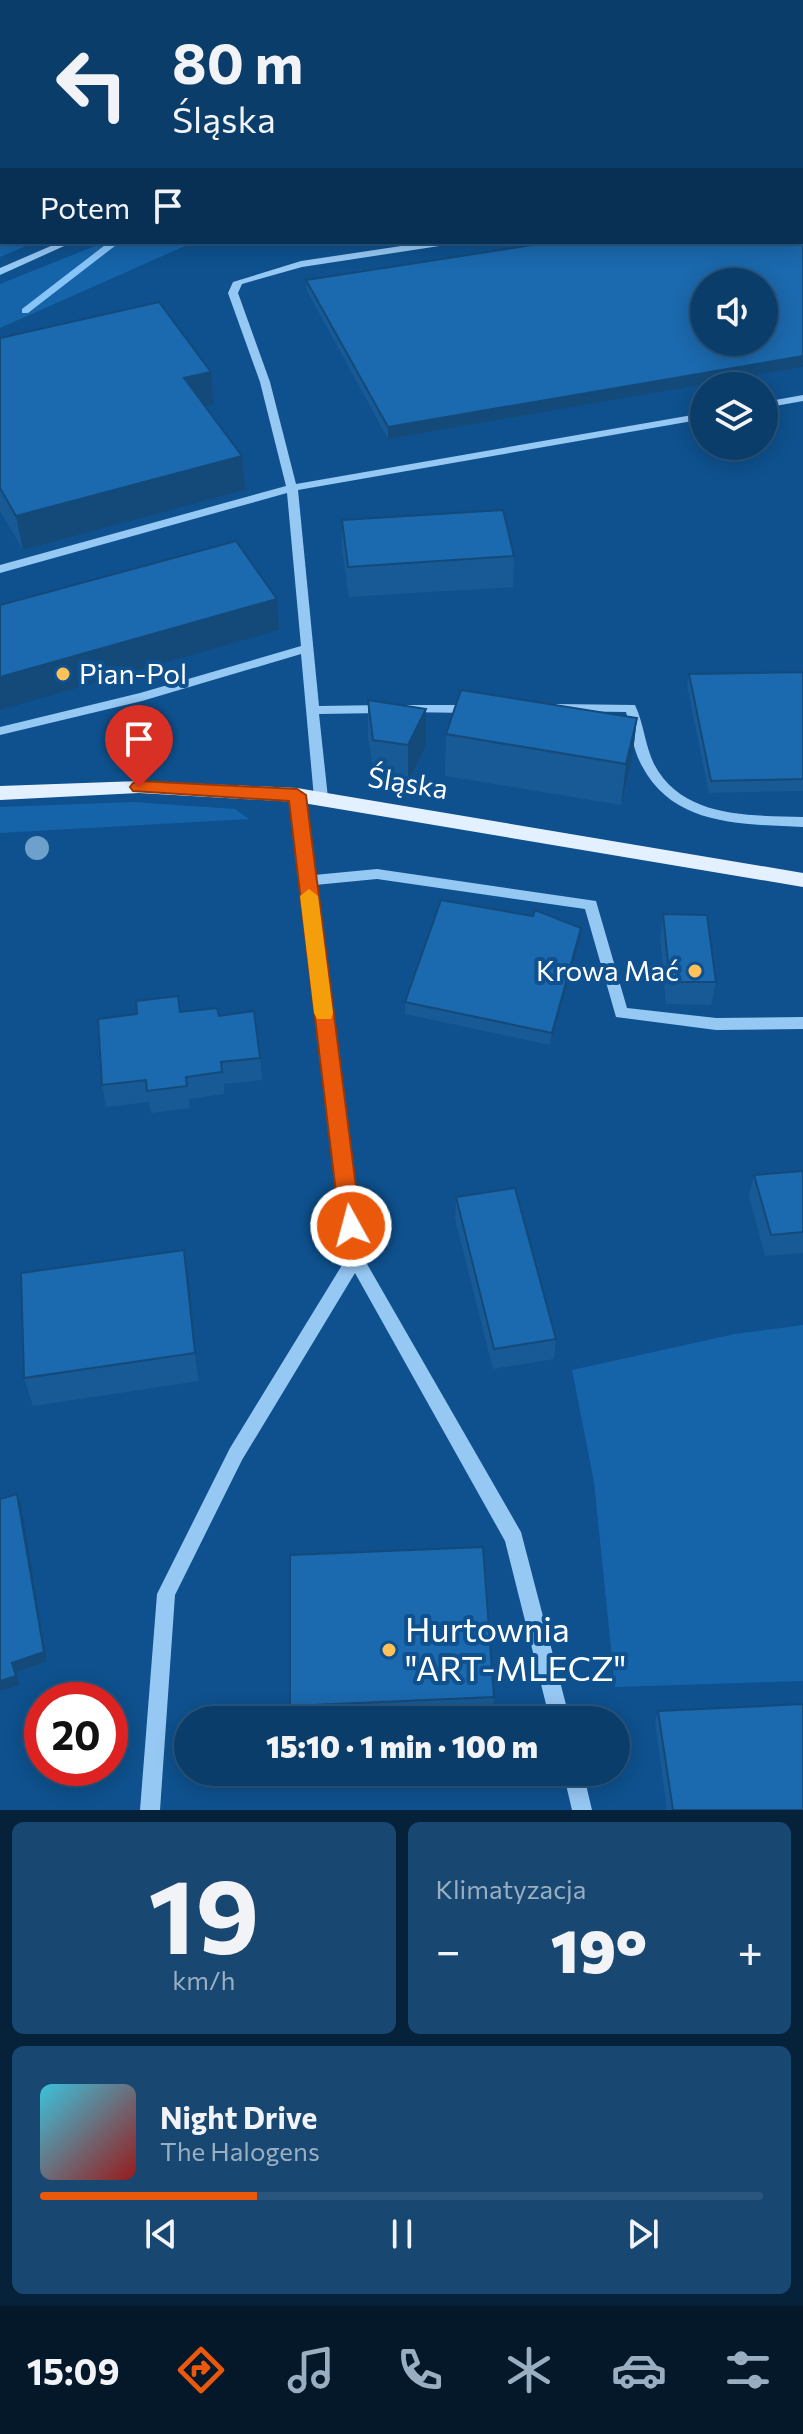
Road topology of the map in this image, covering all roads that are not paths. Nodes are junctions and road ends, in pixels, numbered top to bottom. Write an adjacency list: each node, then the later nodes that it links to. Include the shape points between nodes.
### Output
1 (63, 244): 3 (street)
2 (433, 244): 7 (street, via 301,264 238,282 233,293 265,382)
3 (0, 272)
4 (803, 398): 5 (street)
5 (778, 402)
6 (690, 418): 7 (street)
7 (292, 488): 8 (street); 9 (street)
8 (0, 569)
9 (307, 648): 12 (street); 13 (street, via 142,697)
10 (535, 708): 17 (street, via 631,708 649,766 671,795 714,818)
11 (488, 709): 12 (street)
12 (313, 710): 16 (street)
13 (0, 731)
14 (0, 793): 15 (main road, Śląska, via 139,787)
15 (297, 795): 16 (main road, Śląska); 19 (street)
16 (321, 798): 18 (main road, Śląska)
17 (803, 822)
18 (803, 880)
19 (307, 881): 20 (street, via 377,874 591,905 621,1013 716,1024); 21 (street)
20 (803, 1023)
21 (355, 1258): 22 (street, via 514,1538); 24 (street, via 236,1454 166,1594)
22 (556, 1706)
23 (576, 1786): 25 (street)
24 (150, 1810)
25 (582, 1810)

